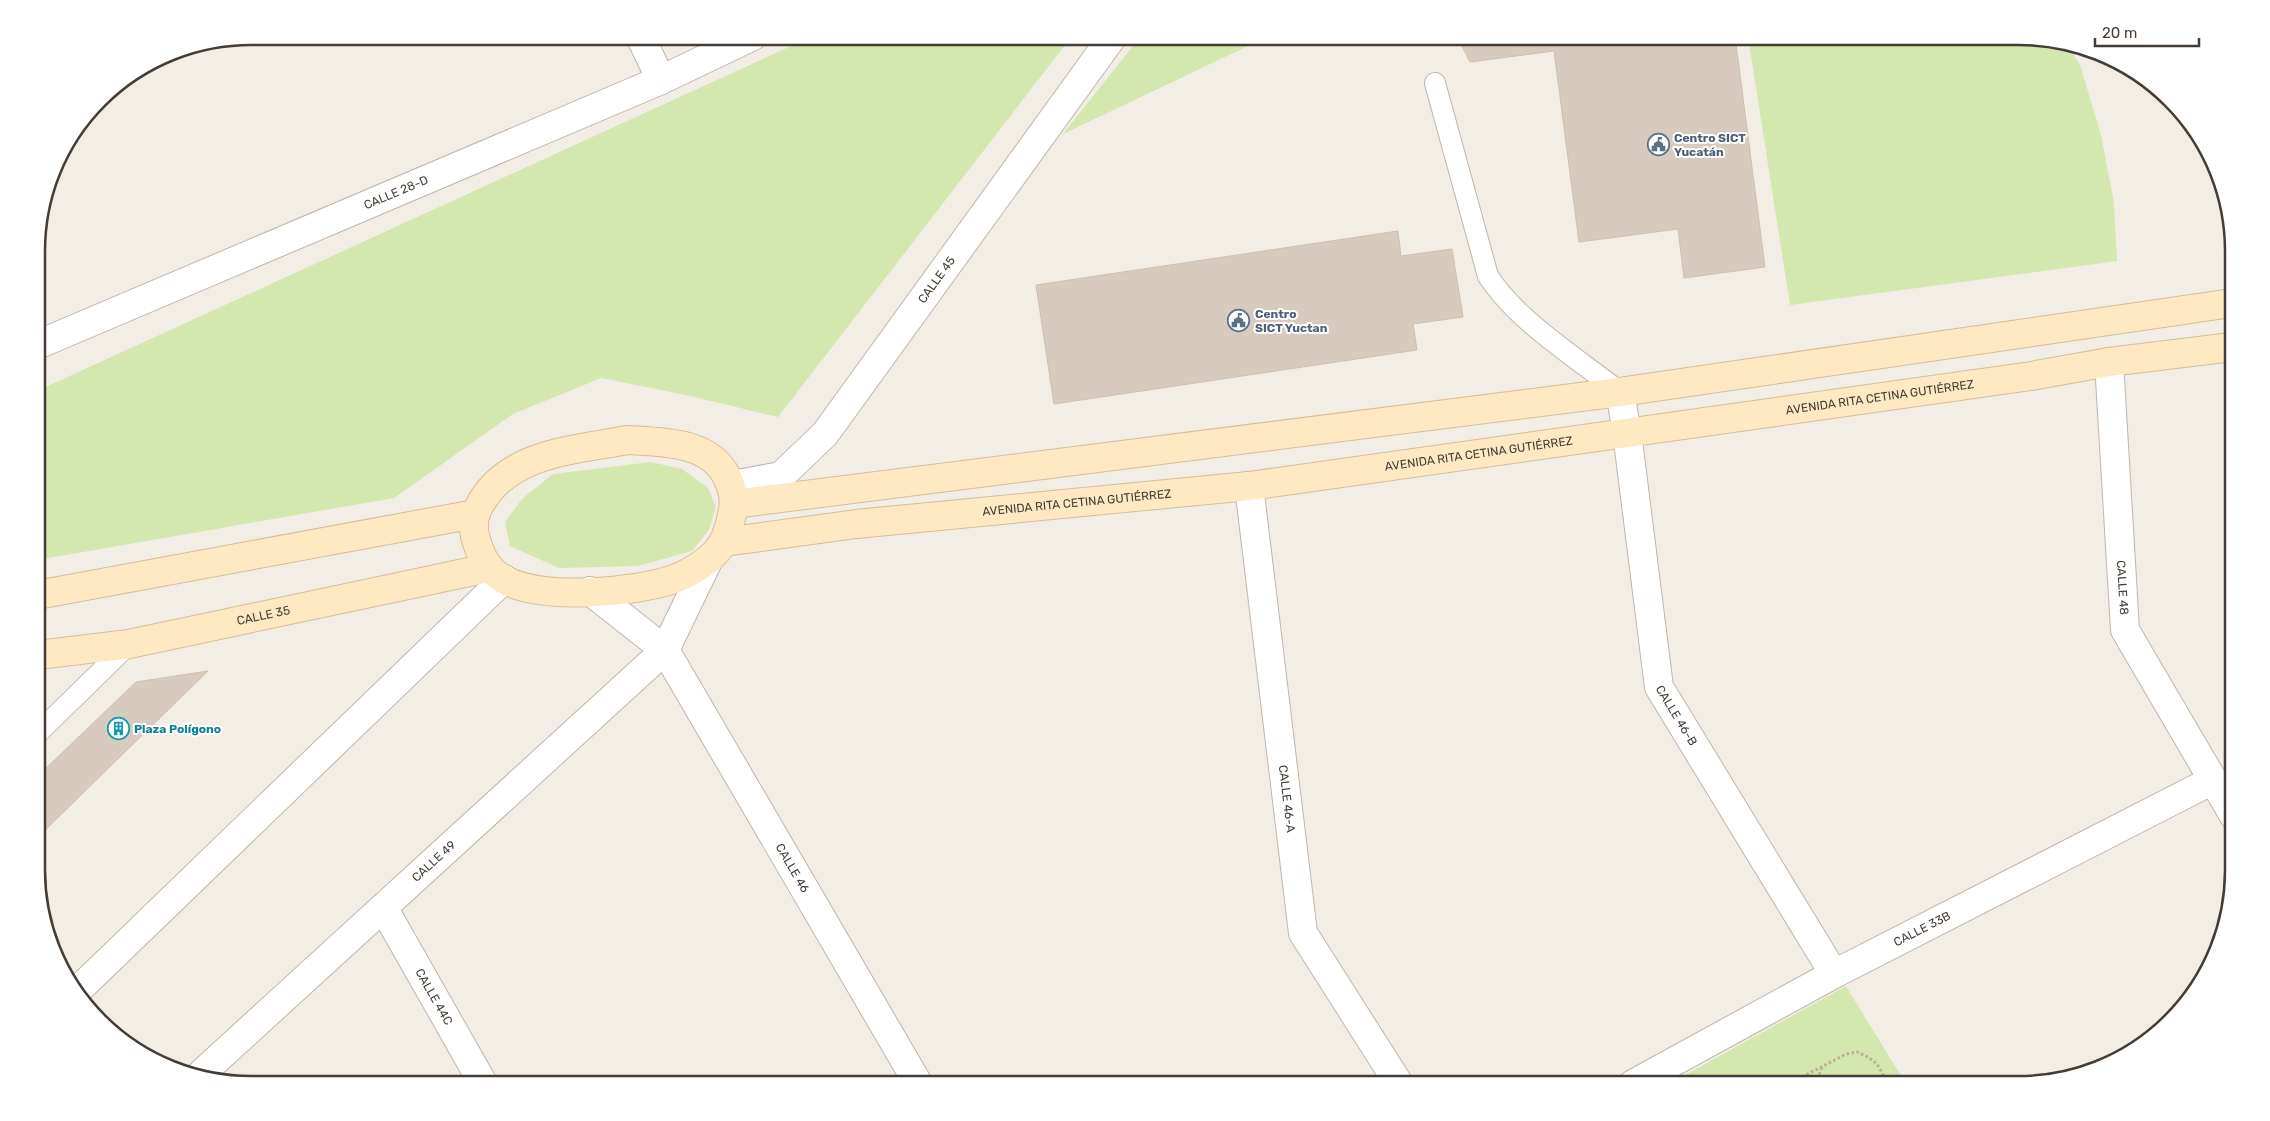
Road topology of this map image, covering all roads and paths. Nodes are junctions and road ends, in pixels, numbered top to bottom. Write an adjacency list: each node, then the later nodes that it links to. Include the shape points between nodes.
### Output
1 (644, 45): 4 (street)
2 (734, 45): 4 (street, CALLE 28-D)
3 (1106, 45): 13 (street, CALLE 45, via 825,434 781,476)
4 (661, 80): 7 (street, CALLE 28-D)
5 (1435, 83): 10 (lane, via 1488,276 1498,292 1530,322)
6 (2225, 304): 10 (street)
7 (45, 342)
8 (2225, 348): 9 (street, AVENIDA RITA CETINA GUTIÉRREZ)
9 (2109, 362): 11 (street, AVENIDA RITA CETINA GUTIÉRREZ, via 2032,376); 23 (street, CALLE 48, via 2125,630)
10 (1620, 392): 11 (street, CALLE 46-B); 13 (street)
11 (1627, 433): 12 (street, AVENIDA RITA CETINA GUTIÉRREZ); 26 (street, CALLE 46-B, via 1659,687)
12 (1249, 486): 15 (street, AVENIDA RITA CETINA GUTIÉRREZ, via 856,524); 32 (street, CALLE 46-A, via 1302,933)
13 (733, 495): 14 (street, via 722,466 702,452 666,442 627,440 543,456 511,471 489,489); 15 (street)
14 (475, 514): 16 (street, via 478,548); 18 (street)
15 (717, 551): 17 (street, via 677,578 624,591); 20 (street)
16 (496, 574): 17 (street, via 529,589); 19 (street, CALLE 35); 27 (street)
17 (590, 591): 20 (street, CALLE 46)
18 (45, 594)
19 (129, 644): 21 (street, CALLE 35); 22 (lane)
20 (665, 650): 25 (street, CALLE 49); 31 (street, CALLE 46)
21 (45, 654)
22 (45, 725)
23 (2213, 780): 24 (street, CALLE 48); 26 (street, CALLE 33B)
24 (2225, 801)
25 (384, 909): 29 (street, CALLE 49); 30 (street, CALLE 44C)
26 (1834, 974): 33 (street, CALLE 33B)
27 (82, 986)
28 (1822, 1067): 34 (path); 35 (path); 36 (path, via 1857,1052 1877,1064)
29 (205, 1071)
30 (479, 1076)
31 (914, 1076)
32 (1394, 1076)
33 (1648, 1076)
34 (1804, 1076)
35 (1819, 1076)
36 (1884, 1076)

